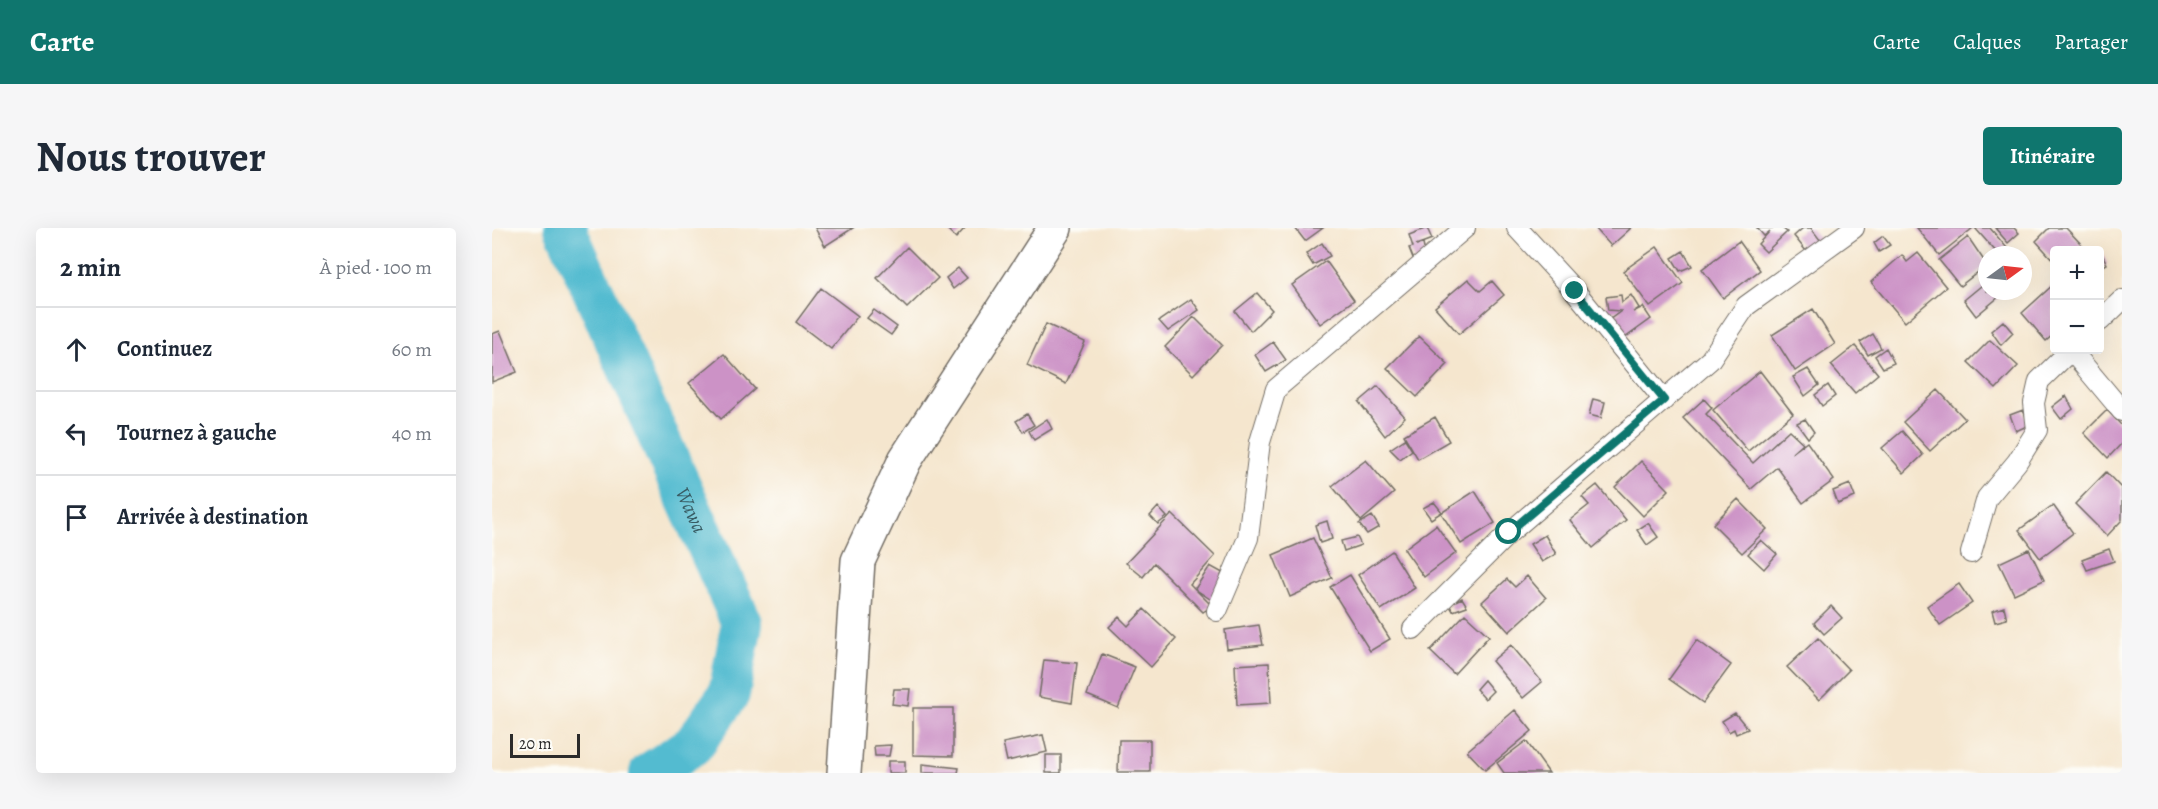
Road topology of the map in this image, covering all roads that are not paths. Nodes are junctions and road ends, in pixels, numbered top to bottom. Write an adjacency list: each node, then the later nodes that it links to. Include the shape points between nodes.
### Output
1 (1055, 228): 14 (highway, via 905,460 858,561)
2 (1465, 228): 12 (street, via 1276,389 1260,442 1248,538)
3 (1517, 228): 9 (street, via 1575,291)
4 (1854, 228): 9 (street, via 1746,306 1710,360)
5 (2122, 300): 6 (street)
6 (2104, 317)
7 (2067, 354): 11 (street, via 2039,381 2034,403 2037,430 1987,498)
8 (2074, 354): 10 (street)
9 (1664, 400): 13 (street, via 1509,532)
10 (2122, 411)
11 (1971, 553)
12 (1217, 611)
13 (1413, 629)
14 (844, 768)

